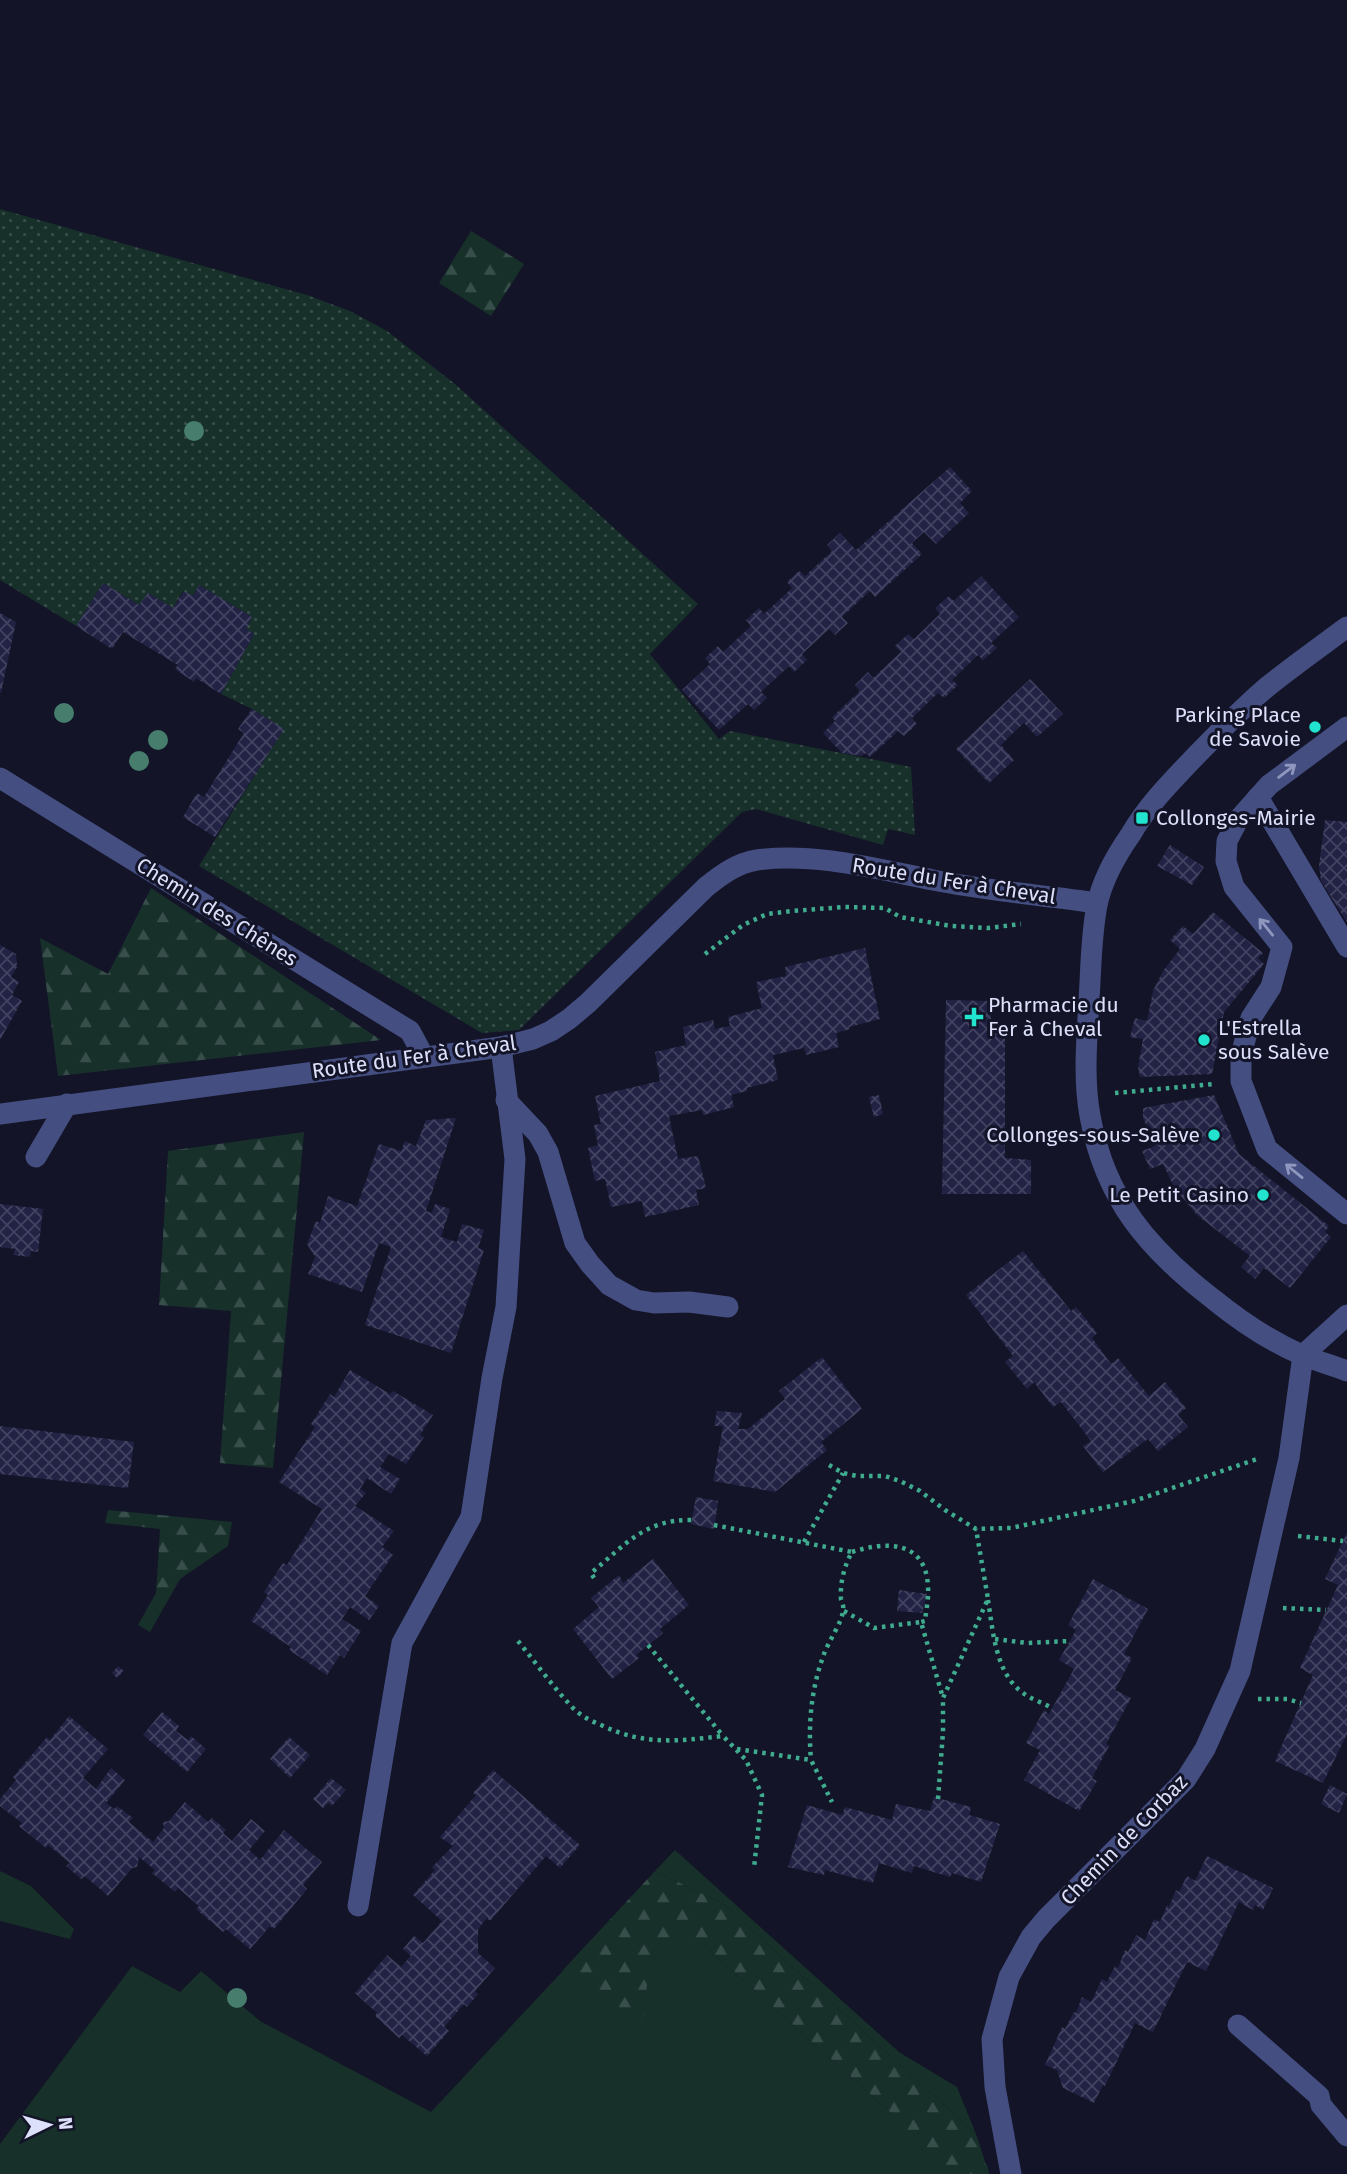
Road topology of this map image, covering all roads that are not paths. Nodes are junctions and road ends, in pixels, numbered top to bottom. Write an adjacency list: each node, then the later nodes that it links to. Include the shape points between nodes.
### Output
1 (1347, 626): 5 (street, via 1266,688 1166,787 1131,833)
2 (1347, 727): 4 (street, one-way to 2)
3 (0, 778): 8 (street, Chemin des Chênes, via 410,1031)
4 (1258, 797): 6 (street); 13 (street, one-way to 4, via 1267,1149 1241,1081 1241,1055 1251,1018 1284,961 1282,947 1234,887 1226,861 1227,841)
5 (1097, 903): 7 (street, Route du Fer à Cheval, via 803,858 755,860 706,887 569,1019 533,1039); 16 (street, via 1087,1096 1109,1181 1150,1244 1186,1279 1261,1334)
6 (1347, 947)
7 (501, 1047): 8 (street, Route du Fer à Cheval); 9 (street)
8 (424, 1057): 10 (street, Route du Fer à Cheval)
9 (506, 1100): 14 (street, via 538,1134 548,1152 575,1243 609,1285 636,1300); 18 (street, via 515,1159 506,1307 471,1517 402,1643)
10 (66, 1104): 11 (street, Route du Fer à Cheval); 12 (street)
11 (0, 1114)
12 (36, 1157)
13 (1347, 1214)
14 (728, 1307)
15 (1347, 1315): 16 (street)
16 (1303, 1356): 17 (street); 21 (street, Chemin de Corbaz, via 1289,1458 1240,1671 1205,1749 1189,1775 1046,1919 1009,1977 992,2039 995,2087)
17 (1347, 1371)
18 (358, 1906)
19 (1238, 2025): 20 (street, via 1319,2096 1321,2105)
20 (1347, 2136)
21 (1012, 2174)

